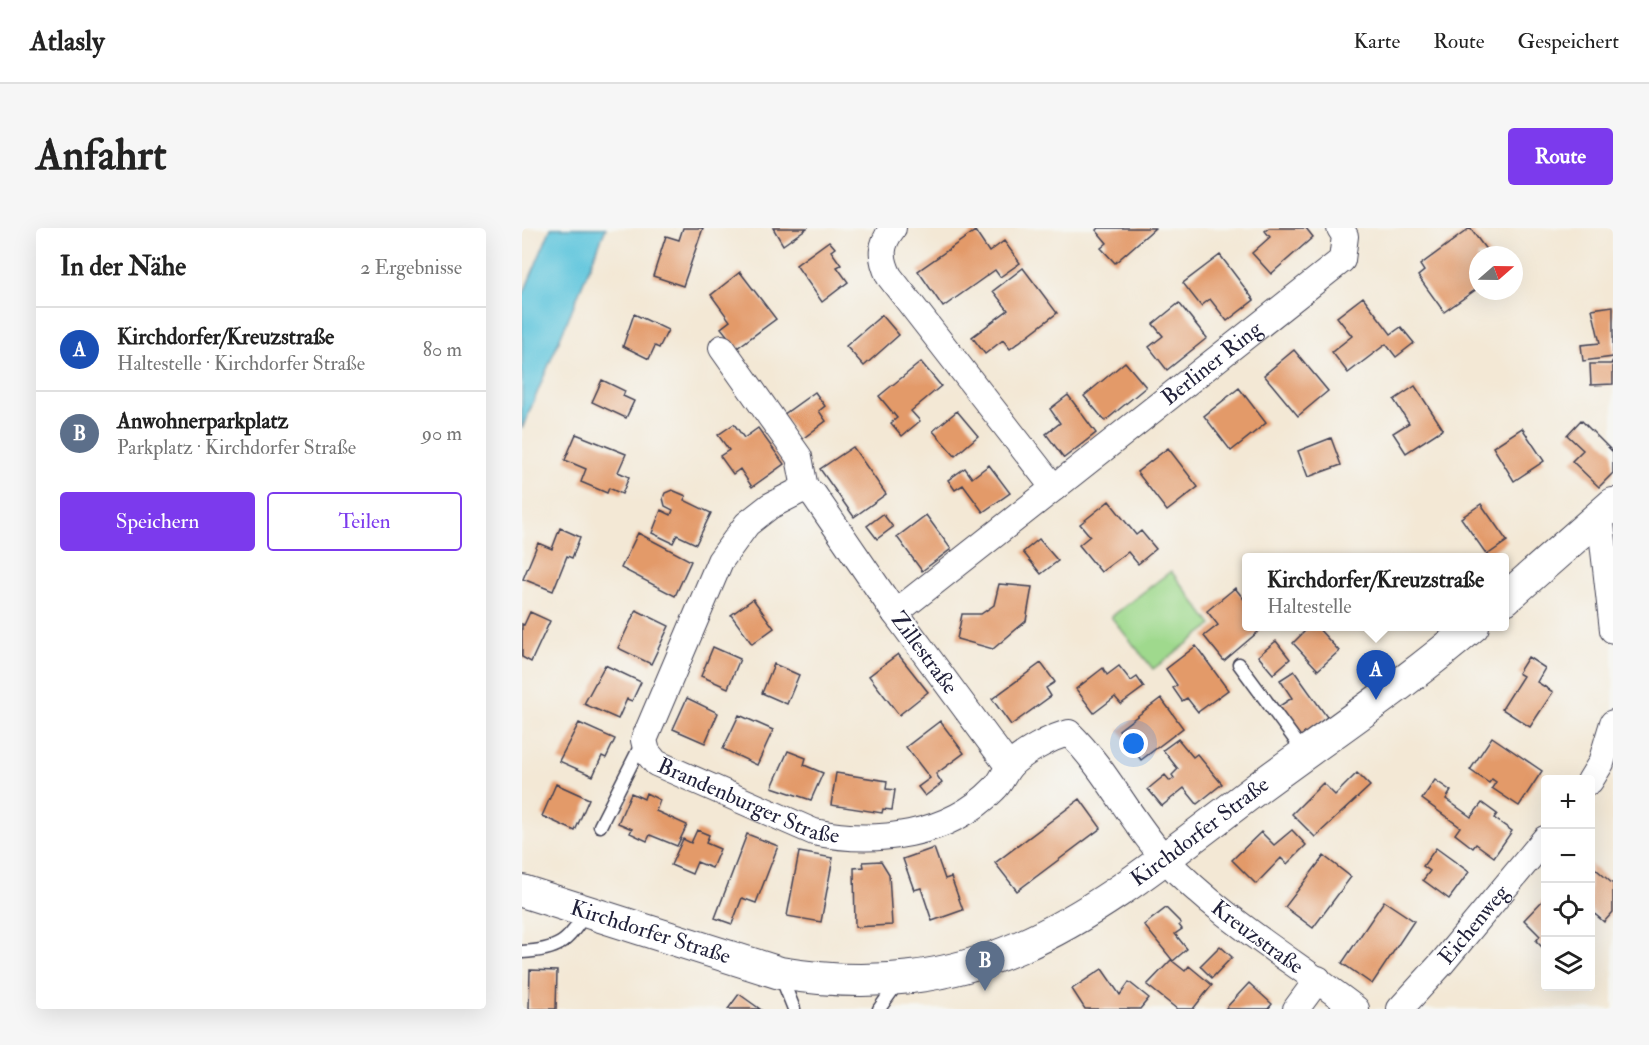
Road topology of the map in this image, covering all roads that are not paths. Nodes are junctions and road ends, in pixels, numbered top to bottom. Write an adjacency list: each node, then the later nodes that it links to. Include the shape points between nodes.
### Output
1 (893, 228): 5 (street, via 882,244 882,261 889,276)
2 (1340, 228): 5 (street, Berliner Ring, via 1345,236 1342,260)
3 (722, 348): 4 (street, Zillestraße, via 799,457)
4 (806, 488): 8 (street, Zillestraße); 13 (street, Brandenburger Straße, via 770,506 747,524 720,561)
5 (1054, 488): 8 (street, Berliner Ring)
6 (1607, 509): 7 (street); 9 (street)
7 (1509, 595)
8 (895, 613): 15 (street, Zillestraße)
9 (1613, 630)
10 (1468, 631): 14 (street, Kirchdorfer Straße)
11 (1239, 664): 14 (lane)
12 (1613, 723): 16 (street)
13 (644, 740): 15 (street, Brandenburger Straße, via 656,763 789,824 839,837 894,836 947,821 988,795); 17 (lane)
14 (1305, 753): 19 (street, Kirchdorfer Straße)
15 (1010, 766): 19 (street, via 1053,736 1069,733)
16 (1594, 775)
17 (600, 826)
18 (1541, 844): 30 (street, Eichenweg)
19 (1164, 858): 24 (street, Kreuzstraße, via 1197,891); 25 (street, Kirchdorfer Straße, via 1057,932 978,966)
20 (522, 891): 21 (street, Kirchdorfer Straße)
21 (587, 911): 22 (lane, via 561,944 548,950); 23 (street, Kirchdorfer Straße)
22 (522, 952)
23 (780, 973): 25 (street, Kirchdorfer Straße, via 818,980); 26 (lane)
24 (1318, 979): 28 (street); 29 (street, Kreuzstraße)
25 (899, 981): 27 (lane)
26 (794, 1009)
27 (879, 1009)
28 (1296, 1009)
29 (1356, 1009)
30 (1400, 1009)

